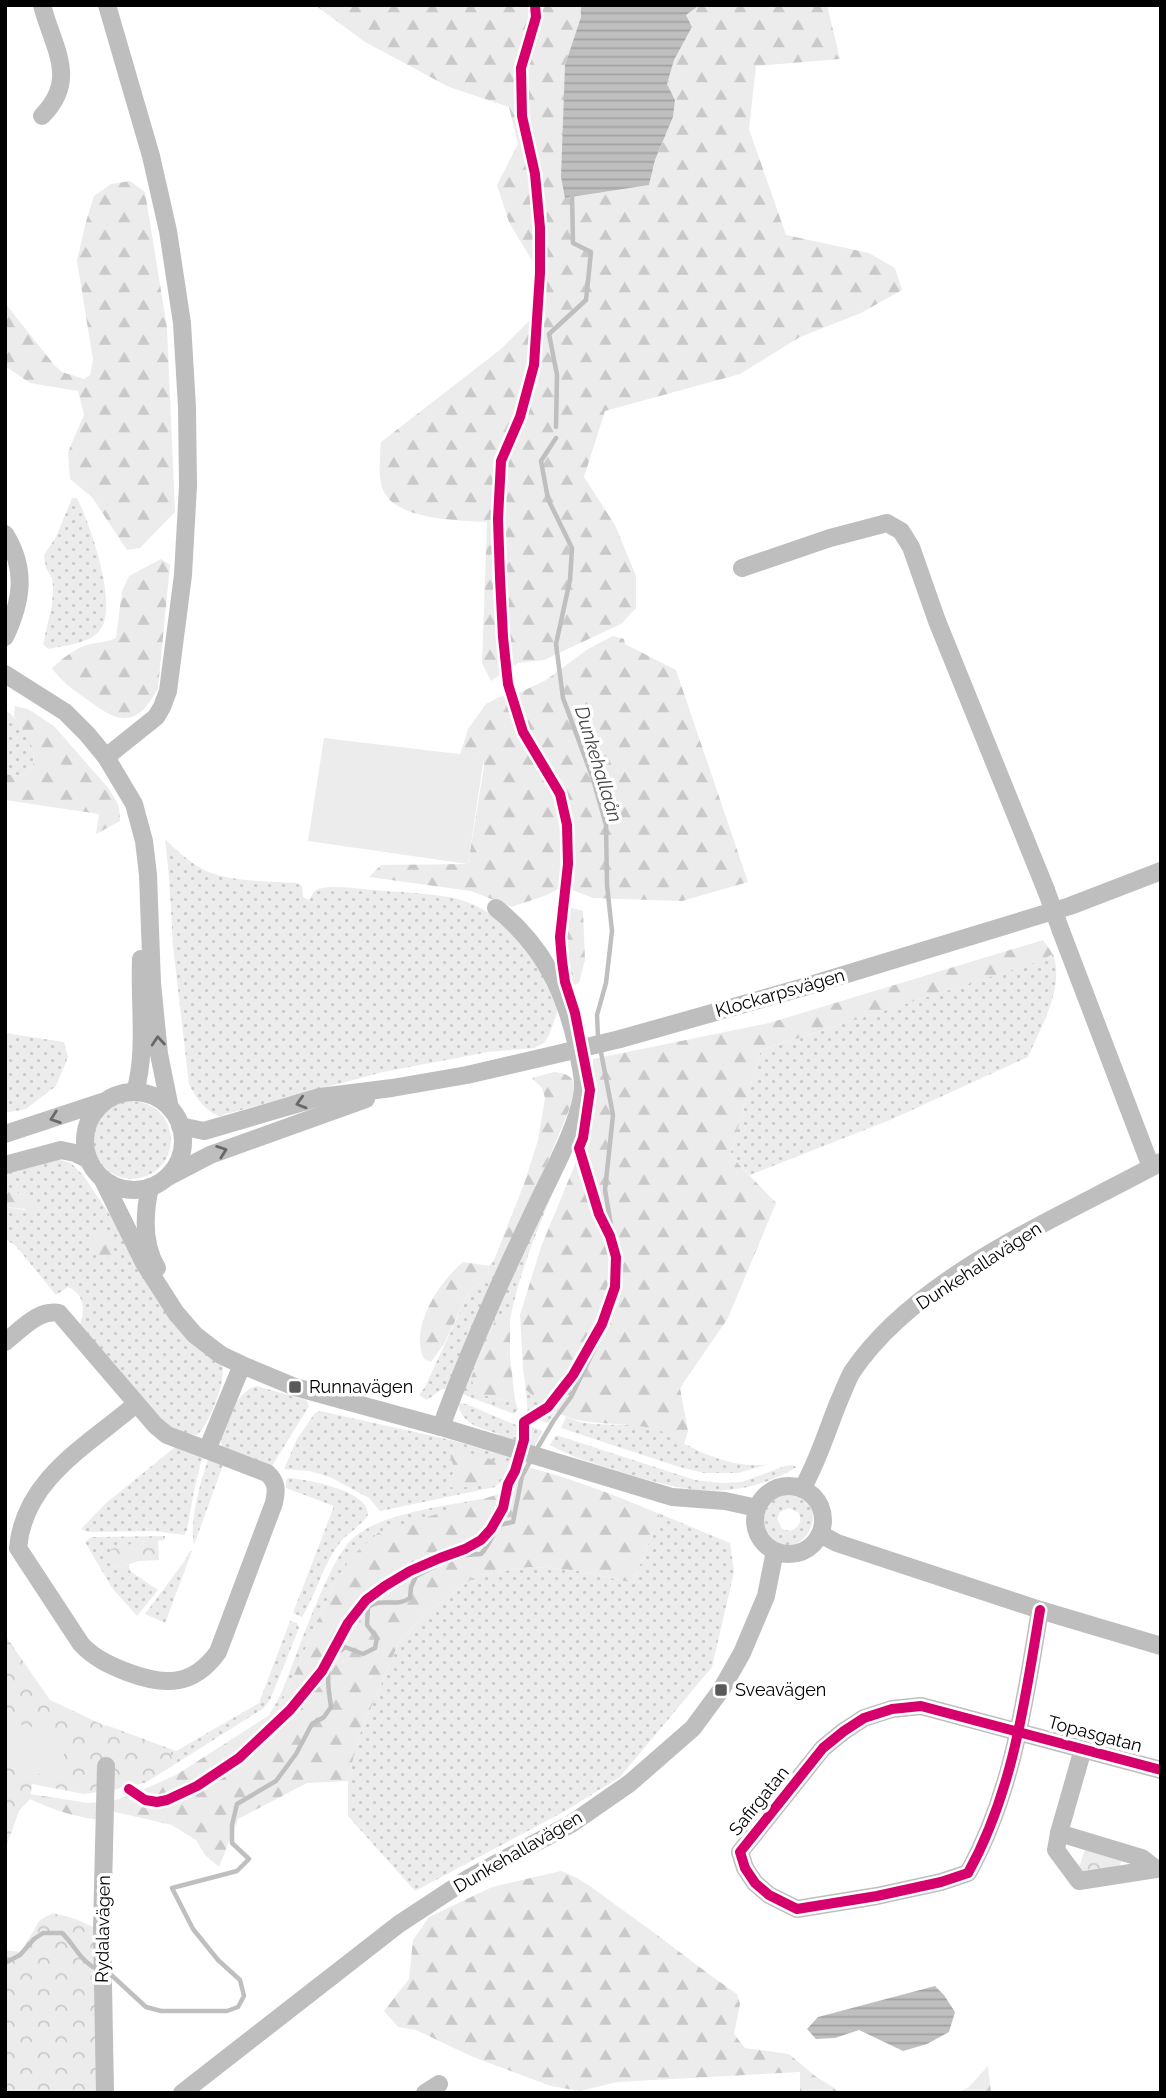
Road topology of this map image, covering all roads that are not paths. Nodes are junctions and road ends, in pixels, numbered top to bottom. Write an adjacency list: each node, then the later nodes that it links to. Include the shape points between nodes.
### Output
1 (42, 5): 3 (street, via 62,81)
2 (107, 5): 8 (street, via 168,231 183,323 188,486 183,575 168,691 156,717)
3 (42, 116)
4 (5, 534): 6 (street, via 20,575 17,610)
5 (742, 568): 19 (street, bridge, via 865,528 887,523 901,531)
6 (5, 637)
7 (5, 674): 8 (street, via 65,712)
8 (106, 757): 10 (street, via 134,804)
9 (1161, 871): 12 (street, Klockarpsvägen, bridge, via 1057,909 620,1039)
10 (148, 875): 13 (street); 15 (street, one-way to 10, via 153,995)
11 (496, 908): 27 (street, via 519,928 553,974 566,1005 583,1088 569,1135)
12 (392, 1088): 16 (street, one-way to 16, via 320,1097 204,1131); 22 (street, one-way to 12, via 210,1155)
13 (135, 1092): 14 (street); 15 (street)
14 (105, 1101): 17 (street, one-way to 17); 18 (street, via 87,1128)
15 (170, 1108): 16 (street)
16 (180, 1126): 22 (street, via 180,1154 173,1169)
17 (5, 1134)
18 (89, 1160): 20 (street, via 61,1150); 21 (street)
19 (1156, 1164): 29 (street, Dunkehallavägen, via 1000,1248 929,1293 885,1331 851,1373)
20 (5, 1166)
21 (102, 1178): 22 (street, via 125,1189); 24 (street, via 144,1264 176,1313)
22 (156, 1184): 24 (street, via 146,1208 145,1235 154,1262)
23 (5, 1342): 26 (street, via 42,1314 59,1313)
24 (221, 1355): 25 (street)
25 (242, 1365): 27 (street, via 295,1387); 28 (street)
26 (136, 1404): 28 (street, via 167,1435); 28 (street, via 39,1488 23,1522 18,1548 91,1654 153,1681 179,1680 197,1673 218,1652 274,1503 277,1489 267,1473)
27 (441, 1427): 30 (street, via 672,1497)
28 (207, 1450)
29 (803, 1489): 30 (street, via 777,1489); 31 (street, via 820,1506)
30 (757, 1508): 32 (street, via 758,1534)
31 (820, 1534): 32 (street, via 804,1550); 33 (street)
32 (775, 1551): 42 (street, Dunkehallavägen, via 766,1596 742,1653 693,1728 630,1783 571,1824 469,1878 399,1924)
33 (1040, 1610): 34 (street); 35 (street, Safirgatan)
34 (1161, 1646)
35 (1019, 1732): 35 (street, Safirgatan, via 999,1805 968,1873 890,1894 797,1909 769,1895 745,1868 740,1852 823,1748 864,1718 921,1706); 36 (street, Topasgatan)
36 (1083, 1749): 38 (street, Topasgatan); 39 (street, Topasgatan)
37 (106, 1766): 41 (street, Rydalavägen, via 102,1929)
38 (1161, 1770)
39 (1059, 1833): 40 (street, Topasgatan, via 1142,1858); 40 (street, Topasgatan, via 1056,1850 1079,1881)
40 (1158, 1868)
41 (105, 2093)
42 (182, 2093)

